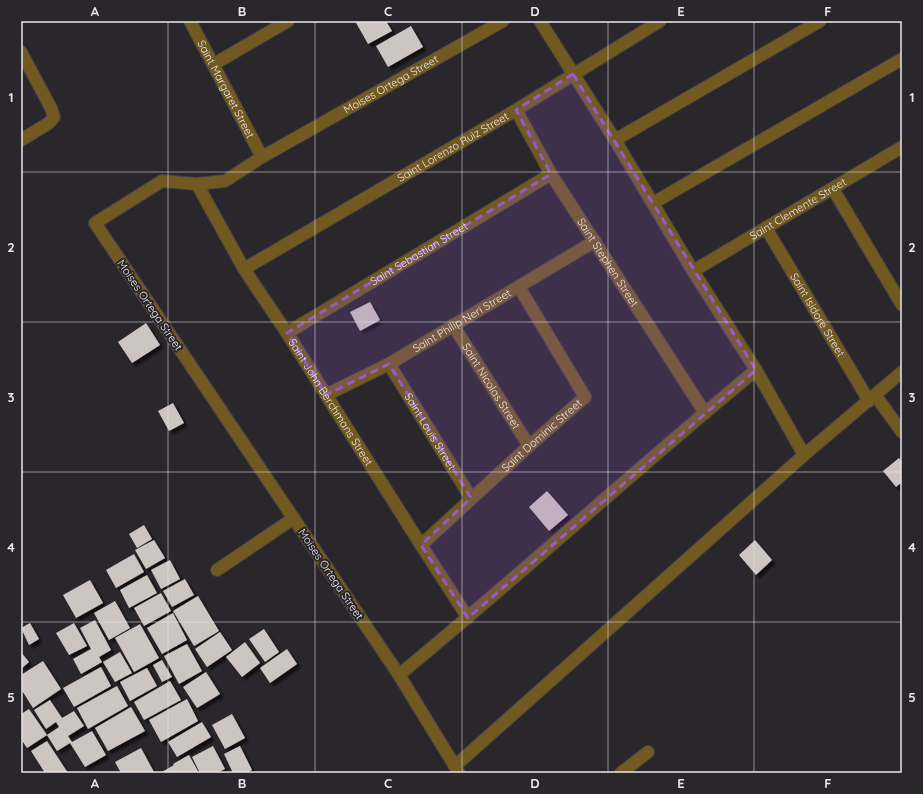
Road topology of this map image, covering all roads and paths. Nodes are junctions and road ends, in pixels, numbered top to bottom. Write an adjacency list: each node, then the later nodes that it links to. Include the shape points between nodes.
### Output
1 (190, 21): 9 (street, Saint Margaret Street)
2 (288, 21): 9 (street)
3 (503, 21): 15 (street, Moises Ortega Street)
4 (540, 21): 10 (street)
5 (660, 21): 10 (street, Saint Lorenzo Ruiz Street)
6 (820, 21): 13 (street)
7 (21, 52): 12 (street, via 52,108 54,117 49,123)
8 (902, 59): 19 (street)
9 (214, 64): 15 (street, Saint Margaret Street)
10 (573, 74): 11 (street, Saint Lorenzo Ruiz Street); 13 (street)
11 (516, 110): 16 (street, Saint Stephen Street); 22 (street, Saint Lorenzo Ruiz Street)
12 (21, 140)
13 (615, 140): 19 (street)
14 (902, 147): 18 (street, Saint Clemente Street)
15 (262, 157): 17 (street, Moises Ortega Street, via 225,181)
16 (551, 174): 21 (street, Saint Stephen Street); 27 (street, Saint Sebastian Street)
17 (197, 184): 22 (street, Saint John Berchmans Street); 38 (street, Moises Ortega Street, via 162,181 95,223)
18 (832, 189): 20 (street, Saint Clemente Street); 25 (street)
19 (653, 203): 23 (street)
20 (766, 228): 23 (street, Saint Clemente Street); 32 (street, Saint Isidore Street)
21 (595, 241): 24 (street, Saint Philip Neri Street); 33 (street, Saint Stephen Street)
22 (244, 269): 27 (street, Saint John Berchmans Street)
23 (694, 271): 29 (street)
24 (519, 287): 26 (street, Saint Philip Neri Street); 35 (street, Saint Dominic Street, via 585,397)
25 (902, 304)
26 (453, 325): 28 (street, Saint Philip Neri Street); 35 (street, Saint Nicolas Street)
27 (287, 333): 31 (street, Saint John Berchmans Street)
28 (389, 364): 31 (street, Saint Philip Neri Street); 37 (street, Saint Louis Street)
29 (756, 370): 33 (street); 36 (street)
30 (902, 372): 32 (street)
31 (326, 395): 39 (street, Saint John Berchmans Street)
32 (872, 398): 34 (street, Saint Isidore Street); 36 (street)
33 (705, 412): 41 (street)
34 (902, 432)
35 (528, 446): 37 (street, Saint Dominic Street)
36 (804, 455): 44 (street)
37 (471, 498): 39 (street, Saint Dominic Street)
38 (294, 518): 40 (street); 42 (street, Moises Ortega Street)
39 (421, 545): 41 (street, Saint John Berchmans Street)
40 (216, 570)
41 (468, 618): 42 (street)
42 (398, 675): 44 (street, Moises Ortega Street)
43 (648, 752): 45 (street)
44 (457, 770)
45 (621, 773)

